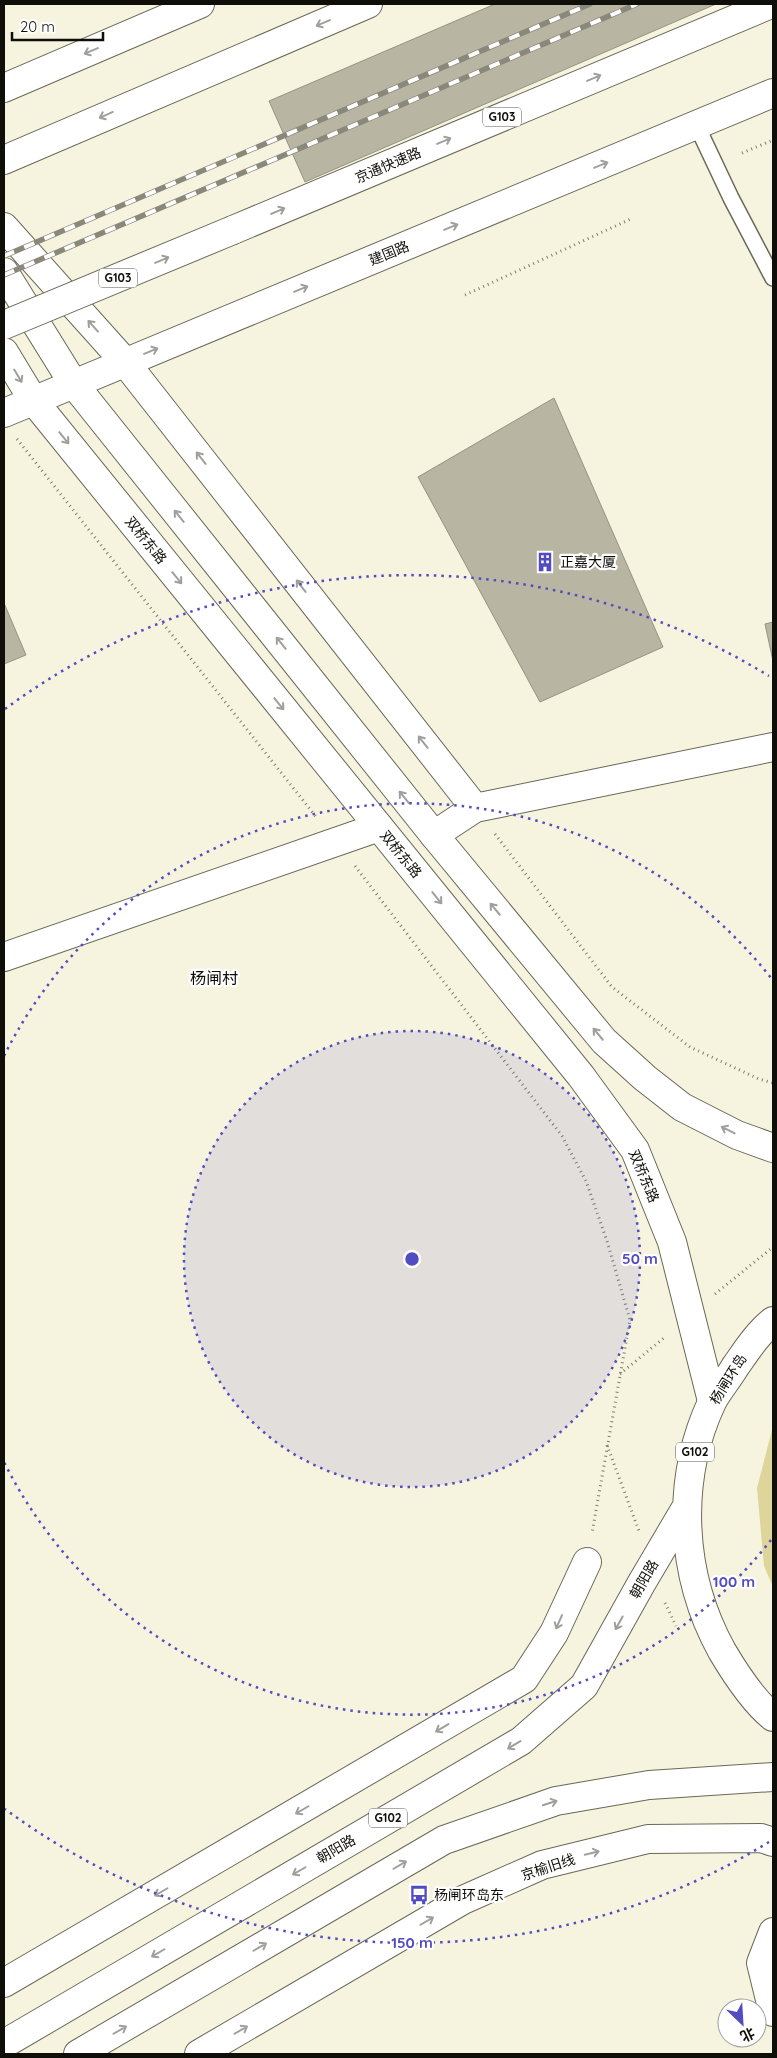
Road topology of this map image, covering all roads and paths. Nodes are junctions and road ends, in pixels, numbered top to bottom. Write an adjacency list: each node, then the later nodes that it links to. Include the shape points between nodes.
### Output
1 (200, 4): 4 (main road, one-way to 4)
2 (368, 4): 9 (main road, one-way to 9)
3 (771, 4): 15 (main road, 京通快速路 / G103, one-way to 3, bridge)
4 (4, 88)
5 (773, 92): 6 (main road, 建国路)
6 (697, 126): 13 (lane); 17 (main road, 建国路, one-way to 6)
7 (773, 140): 8 (path)
8 (742, 154)
9 (4, 160)
10 (633, 218): 14 (path)
11 (4, 227): 17 (main road, one-way to 11)
12 (4, 272): 18 (main road)
13 (773, 278)
14 (465, 295)
15 (4, 325)
16 (4, 352): 19 (main road, 双桥东路, one-way to 19)
17 (126, 362): 18 (main road, 建国路); 22 (main road, one-way to 17)
18 (73, 383): 19 (main road, 建国路); 24 (main road, one-way to 18)
19 (33, 400): 20 (main road, 建国路); 23 (main road, 双桥东路, one-way to 23)
20 (4, 413)
21 (773, 747): 22 (main road)
22 (474, 808): 24 (main road); 26 (path, via 612,987 690,1046)
23 (379, 828): 25 (main road); 30 (main road, 双桥东路, one-way to 30, via 581,1076 634,1150 672,1242)
24 (434, 835): 27 (main road, one-way to 24, via 737,1135 682,1106 604,1041)
25 (4, 957)
26 (773, 1083)
27 (773, 1148)
28 (630, 1320): 32 (path)
29 (773, 1321): 30 (main road, 杨闸环岛 / G102, via 759,1332)
30 (712, 1402): 31 (main road, 杨闸环岛 / G102, via 695,1451)
31 (687, 1506): 33 (main road, via 688,1545 695,1586 711,1630 735,1673); 39 (main road, 朝阳路 / G102, one-way to 39, via 584,1686 521,1741)
32 (587, 1562): 37 (main road, one-way to 37, via 554,1633 524,1679)
33 (773, 1717)
34 (773, 1777): 40 (main road, one-way to 34, via 444,1840 556,1801 649,1785)
35 (767, 1840): 41 (main road, 京榆旧线, one-way to 35, via 463,1900 542,1866 648,1839)
36 (773, 1932): 38 (main road, via 761,1963)
37 (4, 1983)
38 (773, 2012)
39 (4, 2044)
40 (78, 2054)
41 (199, 2054)

